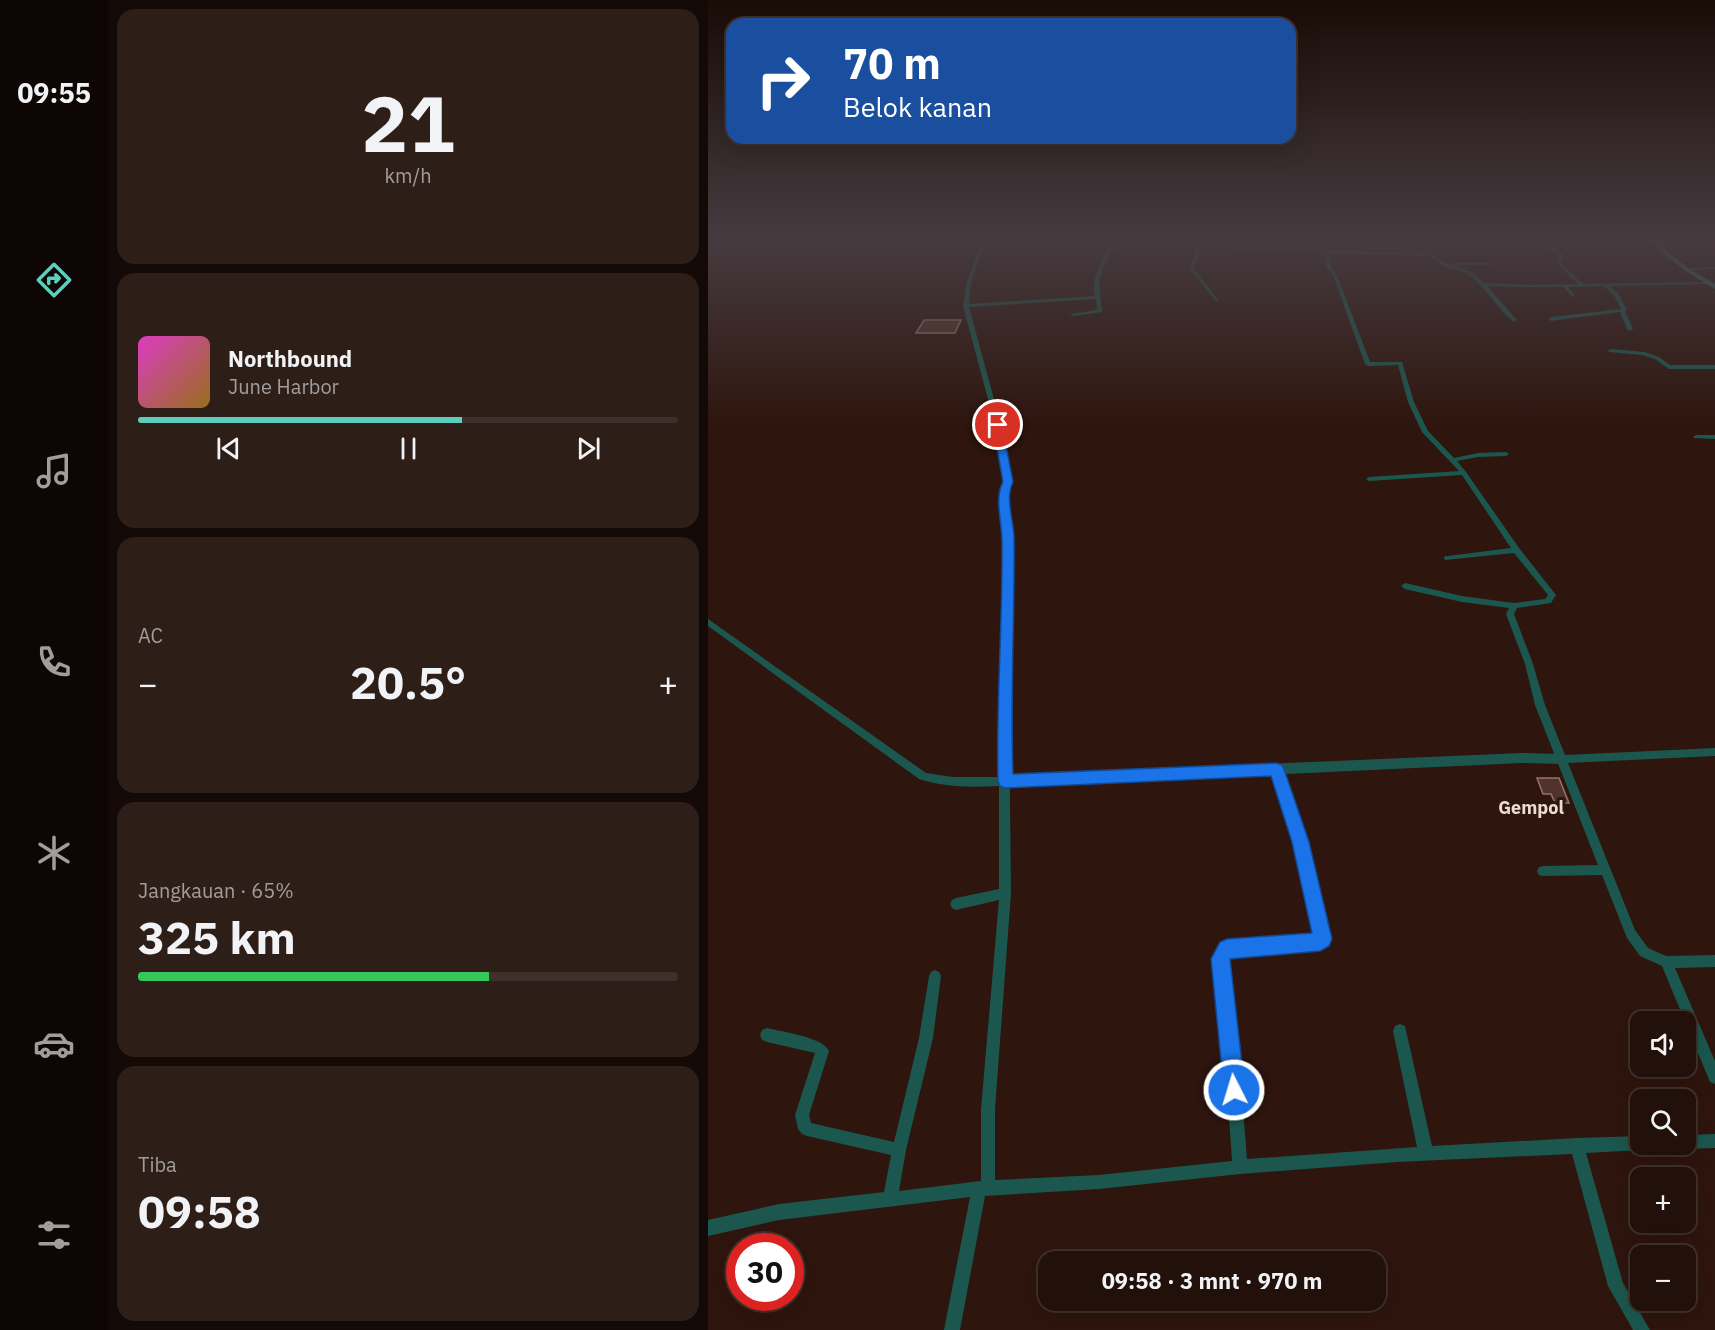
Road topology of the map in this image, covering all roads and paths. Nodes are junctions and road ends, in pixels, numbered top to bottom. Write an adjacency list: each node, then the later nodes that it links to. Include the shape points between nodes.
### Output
1 (1009, 303): 6 (street)
2 (1099, 303): 8 (street, via 1100,311)
3 (1345, 303): 17 (street, via 1368,364 1400,363 1425,432)
4 (1499, 303): 10 (street)
5 (1622, 303): 7 (street)
6 (966, 306): 28 (street, via 966,326 998,425 1008,482 1004,490 1009,589)
7 (1622, 311): 9 (street); 11 (street)
8 (1073, 314)
9 (1551, 319)
10 (1514, 320)
11 (1630, 329)
12 (1611, 351): 13 (street, via 1643,353 1669,367)
13 (1715, 367)
14 (1696, 437): 15 (street)
15 (1715, 438)
16 (1506, 454): 17 (street)
17 (1454, 460): 18 (street)
18 (1464, 472): 19 (street); 20 (street)
19 (1369, 478)
20 (1516, 550): 21 (street); 23 (street, via 1551,595 1548,601)
21 (1448, 558)
22 (1405, 586): 23 (street)
23 (1514, 606): 26 (street, via 1510,614)
24 (708, 622): 28 (street, via 922,776 952,782)
25 (1715, 752): 26 (street)
26 (1561, 759): 27 (street); 29 (street)
27 (1276, 769): 28 (street); 45 (street, via 1300,842 1323,939 1227,949 1221,959)
28 (1005, 781): 31 (street)
29 (1604, 870): 30 (street); 34 (street, via 1631,934 1644,952)
30 (1543, 871)
31 (1005, 893): 32 (street); 46 (street)
32 (956, 904)
33 (1715, 961): 34 (street)
34 (1666, 962): 38 (street)
35 (935, 976): 43 (street, via 926,1038)
36 (1400, 1031): 44 (street)
37 (767, 1035): 43 (street, via 822,1051 802,1115 807,1130)
38 (1715, 1077)
39 (1715, 1141): 40 (street)
40 (1696, 1142)
41 (1630, 1143): 42 (street)
42 (1577, 1145): 44 (street); 50 (street, via 1616,1286)
43 (899, 1150): 47 (street)
44 (1426, 1154): 45 (street)
45 (1240, 1167): 46 (street)
46 (983, 1189): 47 (street); 49 (street)
47 (890, 1199): 48 (street, via 779,1212)
48 (708, 1228)
49 (952, 1330)
50 (1642, 1330)

